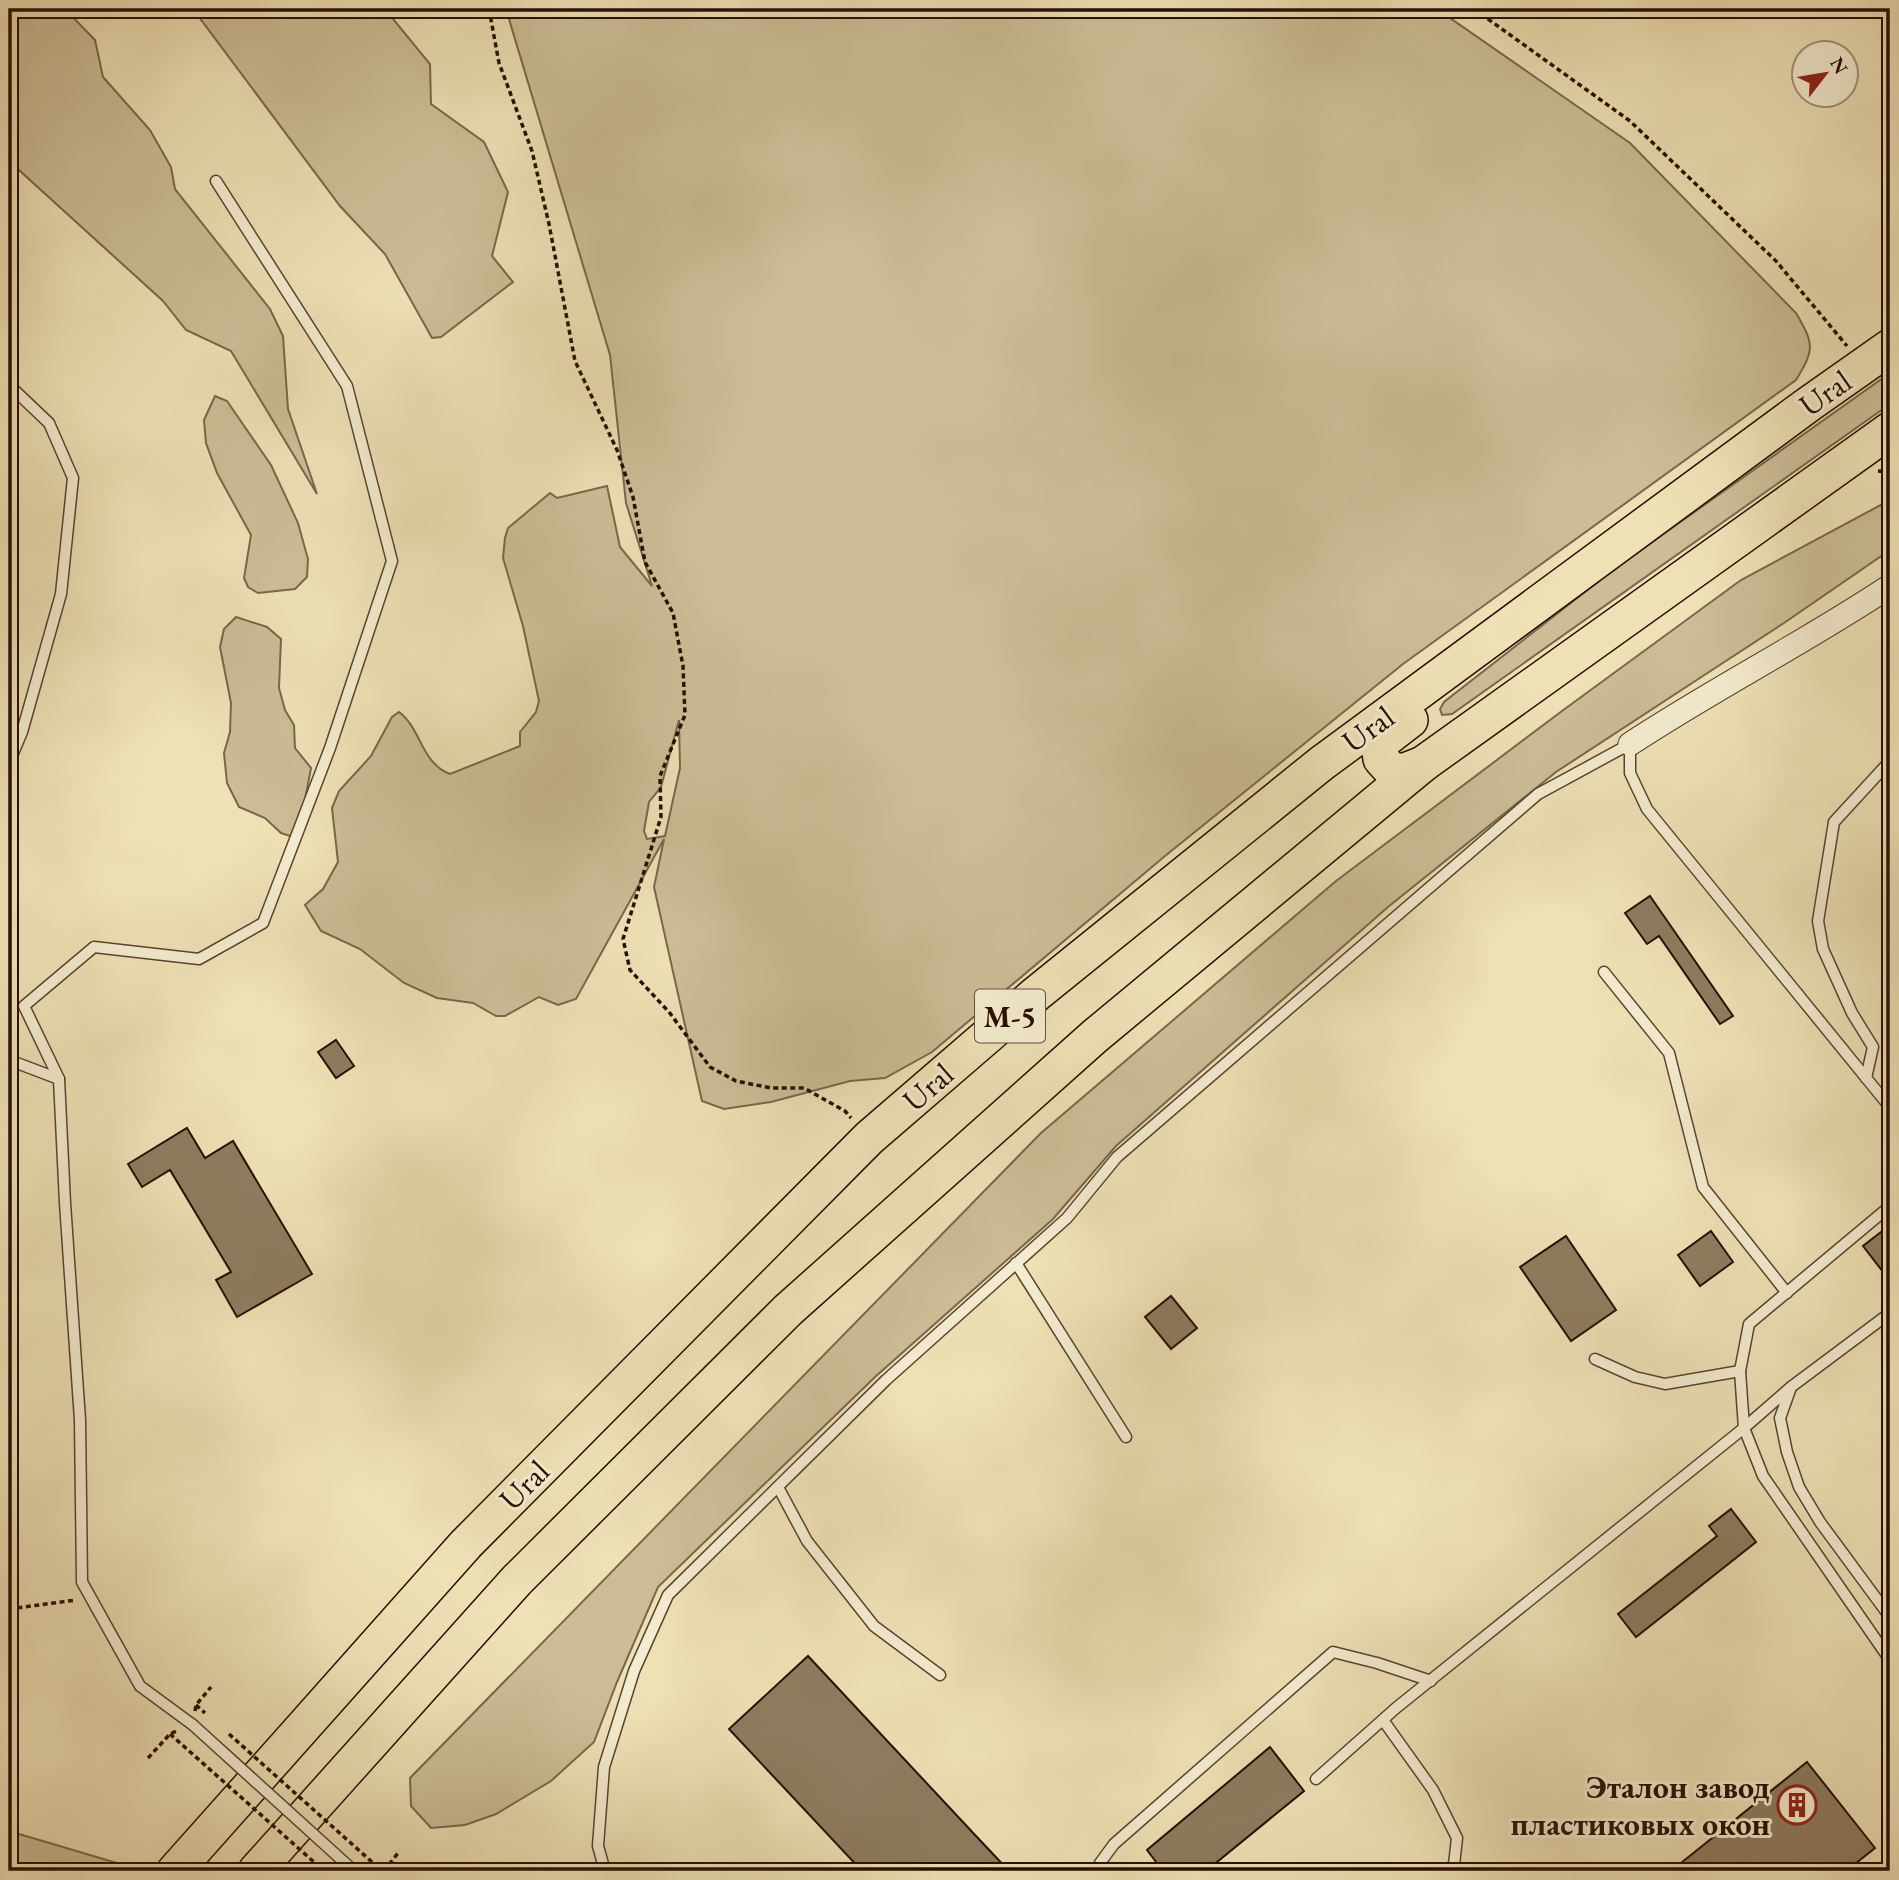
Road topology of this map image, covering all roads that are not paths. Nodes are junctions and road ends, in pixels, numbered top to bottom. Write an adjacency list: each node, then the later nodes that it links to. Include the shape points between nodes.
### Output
1 (216, 181): 14 (lane, via 346,386 392,561 330,748 263,923 199,959 94,947 24,1006)
2 (1877, 357): 6 (main road, Ural / М-5)
3 (9, 385): 9 (lane, via 49,423 73,478 61,594)
4 (1890, 430): 10 (main road, Ural / М-5)
5 (1890, 586): 7 (street)
6 (1462, 660): 10 (main road, via 1441,695 1379,744 1381,759 1392,771); 32 (main road, Ural / М-5, via 1322,763 1036,994 869,1138 466,1544)
7 (1630, 744): 13 (lane, via 1630,773 1647,809); 17 (lane, via 1538,794 1117,1157 1067,1218)
8 (1890, 761): 13 (lane, via 1835,822 1818,921 1823,949 1873,1047)
9 (9, 763)
10 (1423, 764): 33 (main road, Ural / М-5, via 1095,1035 788,1310 517,1580)
11 (1604, 972): 18 (lane, via 1669,1053 1703,1186)
12 (9, 1060): 14 (lane)
13 (1866, 1077): 15 (lane)
14 (59, 1079): 34 (lane, bridge, via 79,1420 82,1582 140,1686 193,1725)
15 (1890, 1111)
16 (1890, 1202): 18 (lane)
17 (1016, 1263): 24 (lane); 25 (lane, via 886,1380)
18 (1787, 1293): 21 (lane, via 1749,1324)
19 (1890, 1312): 22 (lane)
20 (1595, 1359): 21 (lane, via 1665,1384)
21 (1740, 1371): 23 (lane)
22 (1791, 1387): 23 (lane); 26 (lane, via 1780,1418 1799,1486)
23 (1744, 1428): 27 (lane, via 1763,1476); 29 (lane)
24 (1126, 1437)
25 (778, 1487): 28 (lane, via 807,1541 874,1626); 35 (lane, via 668,1595 634,1671 604,1767 598,1846)
26 (1890, 1617)
27 (1890, 1660)
28 (940, 1675)
29 (1430, 1681): 30 (lane); 36 (lane, via 1333,1652 1114,1844 1100,1863)
30 (1382, 1720): 31 (lane); 37 (lane, via 1433,1790 1457,1838 1454,1865)
31 (1316, 1779)
32 (175, 1871)
33 (257, 1871)
34 (354, 1871)
35 (605, 1871)
36 (1104, 1871)
37 (1445, 1871)

